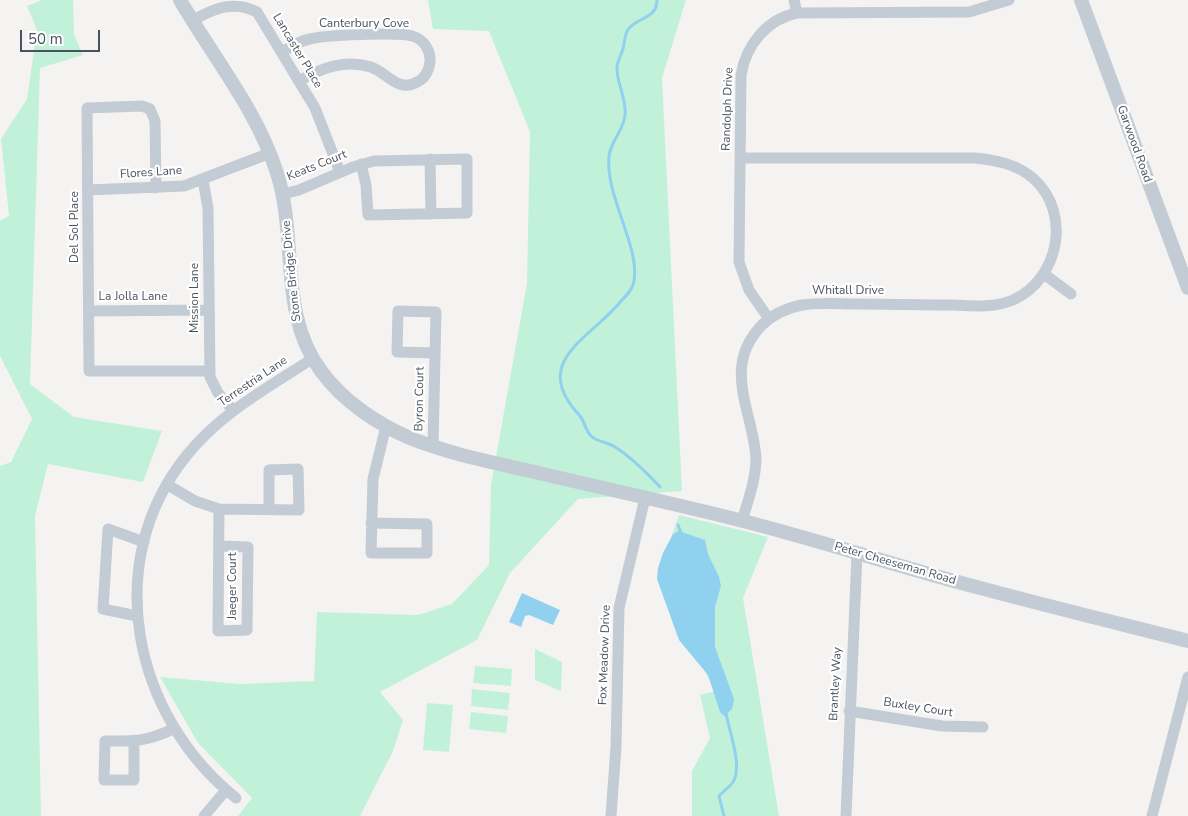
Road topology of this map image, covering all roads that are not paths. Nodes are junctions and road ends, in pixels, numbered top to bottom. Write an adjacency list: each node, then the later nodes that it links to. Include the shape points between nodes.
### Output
1 (180, 0): 8 (street, Stone Bridge Drive)
2 (794, 0): 7 (street)
3 (950, 0): 6 (street)
4 (1009, 0): 6 (street, Randolph Drive, via 978,10)
5 (1081, 0): 22 (street, Garwood Road)
6 (949, 12): 7 (street, Randolph Drive)
7 (797, 13): 12 (street, Randolph Drive, via 781,18 764,30 744,60)
8 (192, 20): 9 (street, Lancaster Place, via 228,2 245,3 257,12); 11 (street, Stone Bridge Drive, via 254,119)
9 (282, 52): 10 (street, Lancaster Place); 10 (street, Canterbury Cove, via 316,37 400,35 417,38 429,52 427,73 408,85 393,82 372,67 358,65 327,67)
10 (299, 81): 15 (street, Lancaster Place, via 315,108)
11 (270, 153): 16 (street, Flores Lane); 19 (street, Stone Bridge Drive)
12 (740, 158): 21 (street, Whitall Drive, via 975,158 1008,164 1033,178 1051,204 1057,239); 26 (street, Randolph Drive, via 739,262 748,290)
13 (430, 159): 14 (street, Keats Court, via 387,159); 20 (street); 20 (street, Keats Court, via 467,159 466,213)
14 (361, 164): 15 (street, Keats Court); 20 (street, Keats Court, via 368,215)
15 (340, 172): 19 (street, Keats Court)
16 (203, 180): 17 (street, Flores Lane, via 175,188); 24 (street, Mission Lane, via 208,208)
17 (156, 188): 18 (street, Flores Lane); 18 (street, Del Sol Place, via 154,121 150,109 142,106 87,108)
18 (88, 190): 25 (street, Del Sol Place)
19 (282, 194): 28 (street, Stone Bridge Drive, via 288,227 293,303 299,332)
20 (431, 214)
21 (1044, 274): 23 (street); 26 (street, Whitall Drive, via 1023,294 999,304 819,303 792,308)
22 (1188, 288)
23 (1072, 294)
24 (208, 310): 25 (street, La Jolla Lane); 29 (street, Mission Lane)
25 (89, 311): 29 (street, Del Sol Place, via 89,372)
26 (769, 319): 38 (street, Whitall Drive, via 749,343 741,374 756,459)
27 (435, 353): 27 (street, Byron Court, via 436,312 398,311 398,352); 32 (street, Byron Court)
28 (312, 359): 30 (street, Terrestria Lane); 31 (street, Stone Bridge Drive, via 337,390)
29 (209, 371): 30 (street, Mission Lane, via 215,388)
30 (233, 410): 33 (street, Terrestria Lane, via 191,451)
31 (386, 426): 32 (street, Stone Bridge Drive); 39 (street, via 373,479)
32 (433, 446): 34 (street, Stone Bridge Drive)
33 (168, 485): 36 (street, via 195,501); 40 (street, Terrestria Lane)
34 (602, 489): 35 (street, Peter Cheeseman Road)
35 (645, 498): 38 (street, Peter Cheeseman Road); 53 (street, Fox Meadow Drive, via 619,608)
36 (219, 509): 37 (street); 41 (street, Jaeger Court)
37 (269, 510)
38 (742, 521): 42 (street, Peter Cheeseman Road)
39 (371, 523): 39 (street, via 372,553 427,553 427,524)
40 (144, 542): 43 (street, Terrestria Lane); 43 (street, via 108,530 103,609)
41 (219, 546): 41 (street, Jaeger Court, via 218,631 247,630 248,547)
42 (857, 554): 44 (street, Peter Cheeseman Road); 46 (street, Brantley Way)
43 (137, 616): 48 (street, Terrestria Lane, via 153,685)
44 (1188, 641)
45 (1188, 677): 55 (street)
46 (849, 711): 47 (street, Buxley Court, via 942,726); 54 (street, Brantley Way)
47 (983, 727)
48 (173, 728): 49 (street, via 147,740); 50 (street, Terrestria Lane, via 196,760)
49 (134, 741)
50 (226, 790): 51 (street, Terrestria Lane); 52 (street)
51 (236, 798)
52 (204, 816)
53 (611, 816)
54 (846, 816)
55 (1152, 816)

